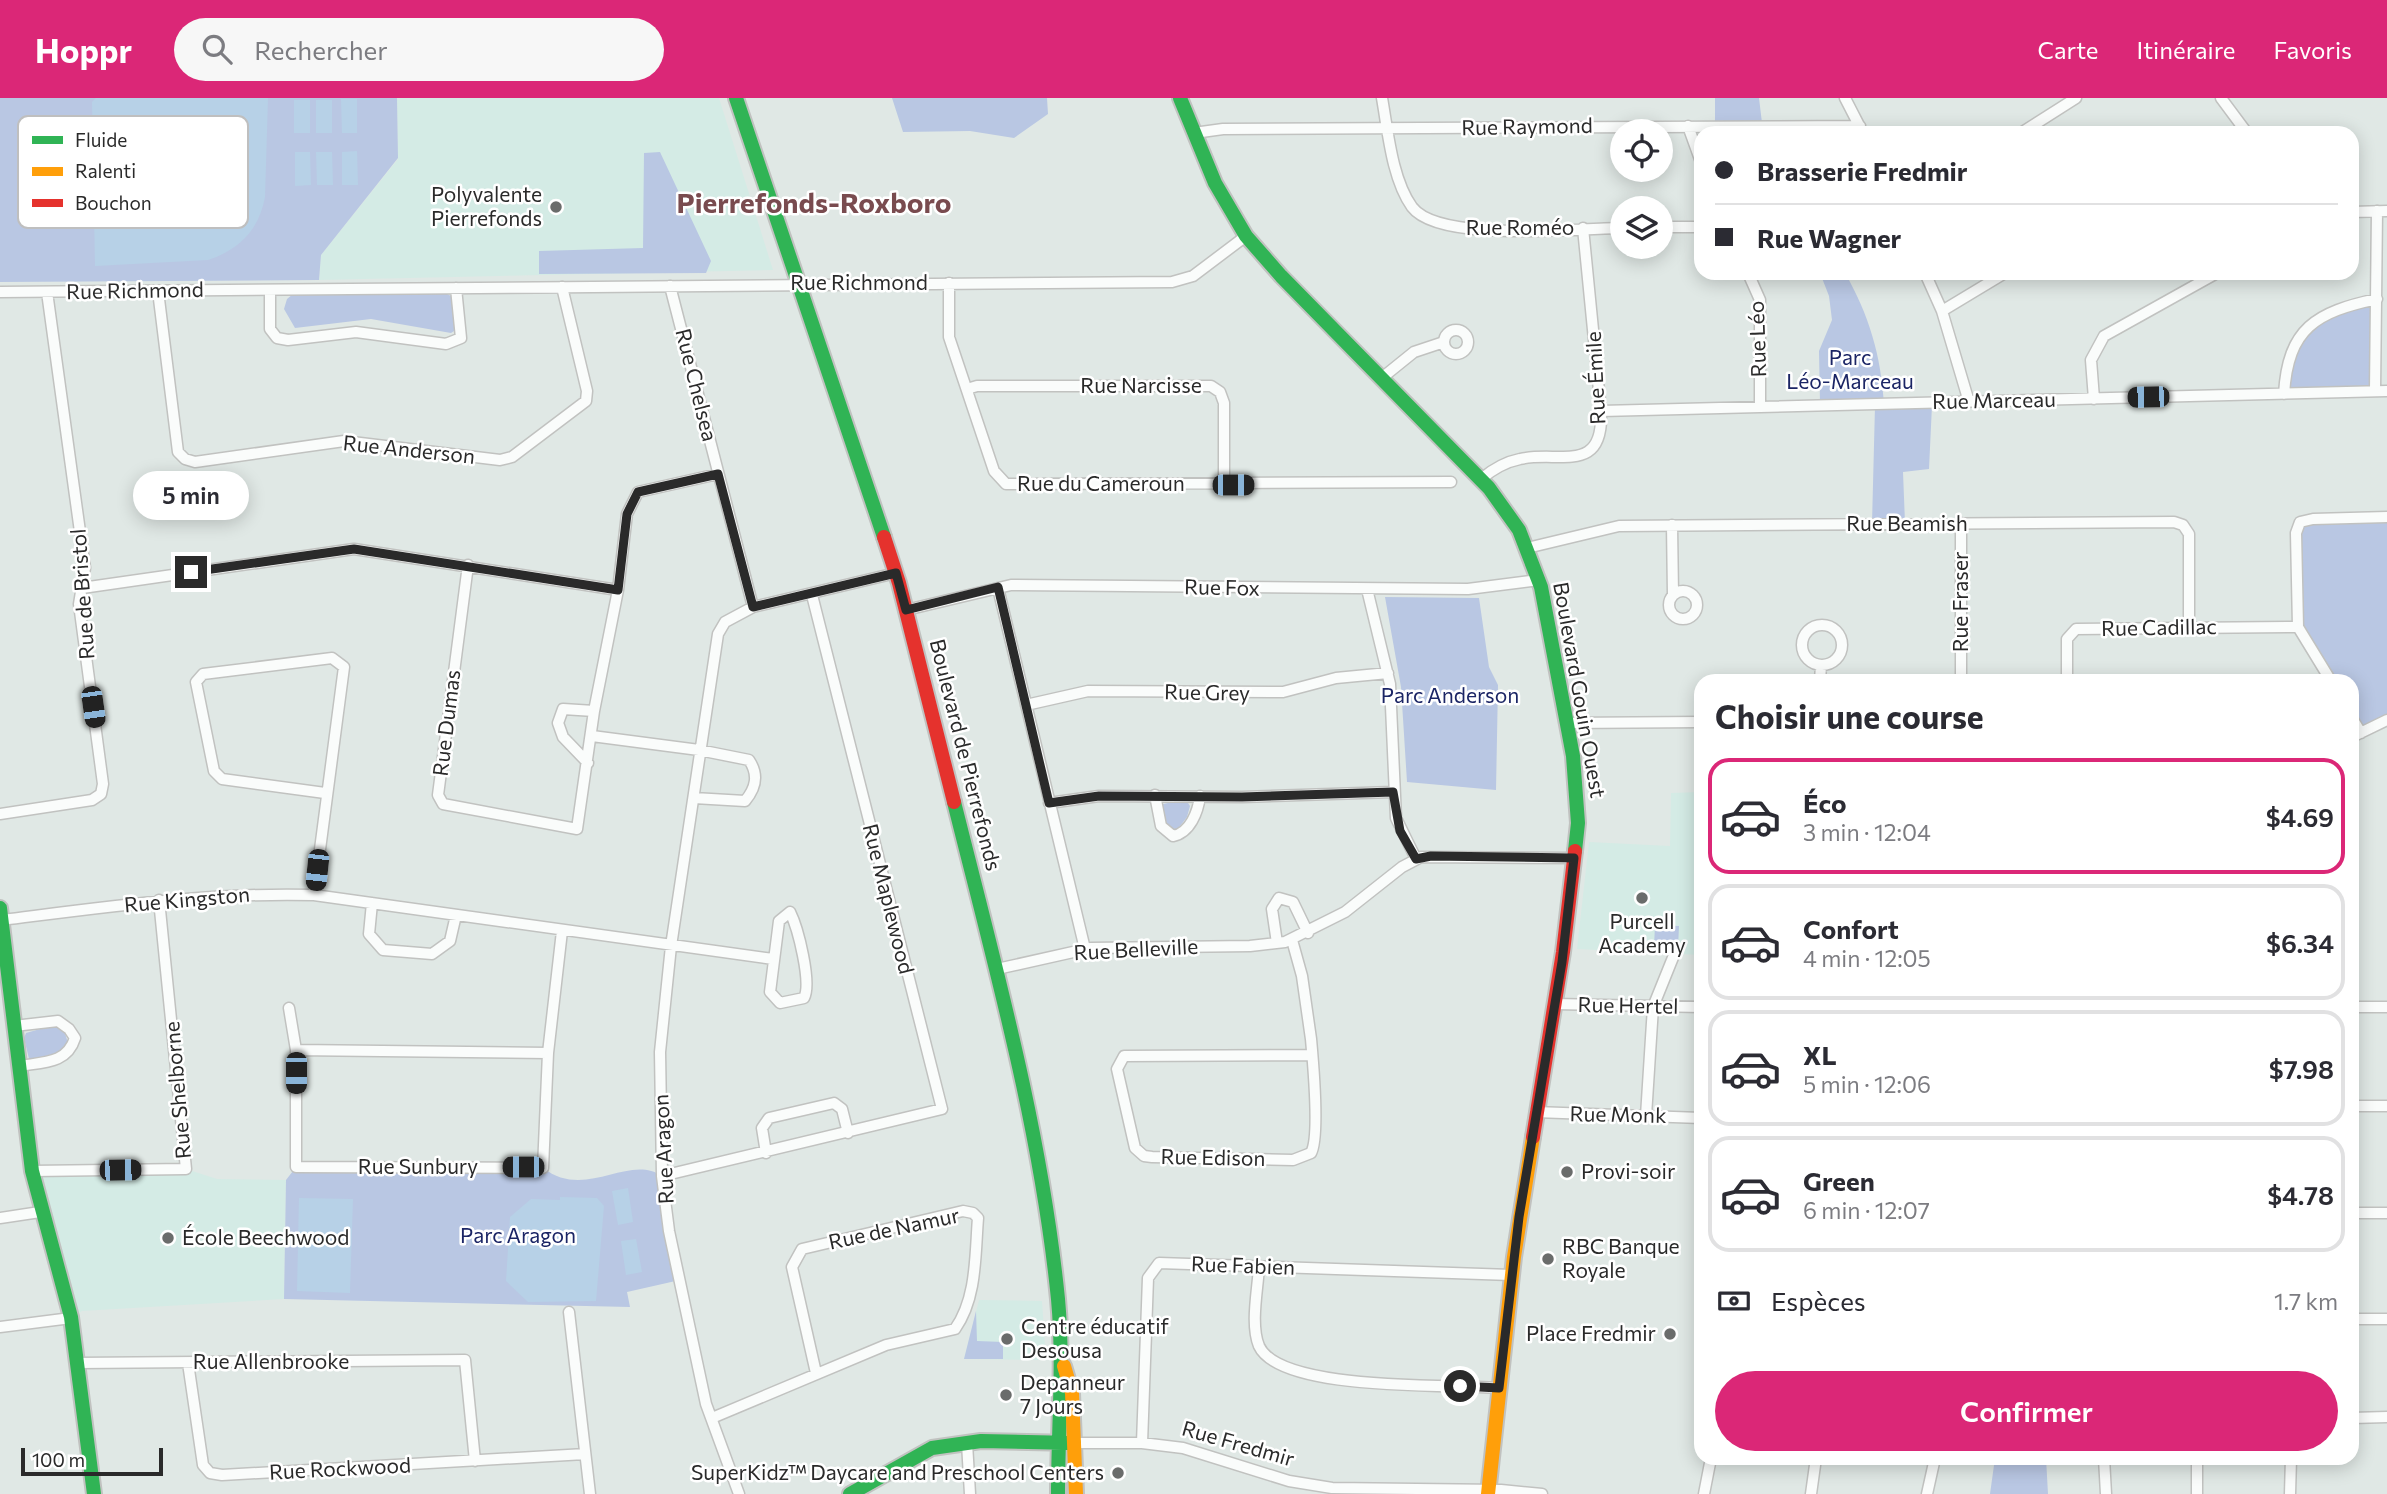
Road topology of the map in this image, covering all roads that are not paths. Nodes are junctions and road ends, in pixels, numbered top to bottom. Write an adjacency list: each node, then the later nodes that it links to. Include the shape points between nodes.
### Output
1 (736, 98): 26 (street, Boulevard de Pierrefonds)
2 (1180, 98): 13 (street, Boulevard Gouin Ouest)
3 (1382, 98): 12 (street, Rue Roméo)
4 (1845, 98): 9 (street)
5 (2076, 98): 10 (street)
6 (2221, 98): 11 (street)
7 (1688, 126): 8 (street, Rue Raymond); 12 (street, Rue Raymond); 14 (street)
8 (1694, 126)
9 (1859, 126)
10 (2032, 126)
11 (2239, 126)
12 (1388, 130): 13 (street, Rue Raymond, via 1223,129); 19 (street, Rue Roméo, via 1404,193 1414,210 1434,223 1462,230)
13 (1194, 133): 21 (street, Boulevard Gouin Ouest)
14 (1694, 143)
15 (2382, 211): 16 (street); 35 (street)
16 (2359, 212)
17 (1694, 226): 18 (street)
18 (1673, 227)
19 (1583, 228): 20 (street, Rue Roméo); 46 (street, Rue Émile)
20 (1610, 228)
21 (1246, 236): 27 (street, Rue Richmond, via 1193,276 1176,282); 38 (street, Boulevard Gouin Ouest)
22 (1751, 280): 45 (street, Rue Léo, via 1760,300)
23 (1928, 280): 36 (street)
24 (1993, 280): 36 (street)
25 (2204, 280): 43 (street, via 2104,336 2091,360)
26 (799, 283): 27 (street, Rue Richmond); 28 (street, Rue Richmond); 56 (street, Boulevard de Pierrefonds)
27 (948, 283): 39 (street, Rue du Cameroun, via 950,337)
28 (670, 286): 29 (street, Rue Richmond); 47 (street, Rue Chelsea)
29 (562, 287): 30 (street, Rue Richmond); 32 (street, Rue Anderson, via 586,401 512,457 500,460 344,441 195,462 185,459 178,452)
30 (456, 288): 31 (street, Rue Richmond); 31 (street, via 461,338 446,344 374,332 277,338 270,329)
31 (270, 290): 32 (street, Rue Richmond)
32 (158, 291): 34 (street, Rue Richmond)
33 (0, 292): 34 (street, Rue Richmond)
34 (47, 292): 59 (street, Rue de Bristol, via 85,569)
35 (2377, 299): 40 (street); 42 (street, via 2338,307 2307,329 2286,365)
36 (1942, 311): 44 (street)
37 (1444, 342): 38 (street, via 1414,352)
38 (1383, 377): 48 (street, Boulevard Gouin Ouest)
39 (967, 389): 50 (street, Rue du Cameroun, via 996,475 1006,484); 50 (street, Rue Narcisse, via 1212,386 1224,403)
40 (2375, 391): 41 (street, Rue Marceau); 42 (street, Rue Marceau)
41 (2387, 391)
42 (2284, 394): 43 (street, Rue Marceau)
43 (2094, 398): 44 (street, Rue Marceau)
44 (1969, 402): 45 (street, Rue Marceau)
45 (1760, 407): 46 (street, Rue Marceau)
46 (1601, 411): 48 (street, Rue Émile, via 1598,440 1581,456 1520,459)
47 (718, 474): 61 (street, Rue Dumas, via 638,492 627,514); 64 (street, Rue Chelsea)
48 (1481, 479): 54 (street, Boulevard Gouin Ouest, via 1512,518)
49 (1451, 482): 50 (street, Rue du Cameroun)
50 (1224, 485)
51 (2387, 517): 66 (street, via 2300,522 2296,533)
52 (1961, 523): 53 (street, Rue Beamish); 67 (street, Rue Beamish, via 2183,525 2189,534); 71 (street, Rue Fraser)
53 (1672, 525): 54 (street, Rue Beamish, via 1619,526); 63 (street)
54 (1527, 548): 57 (street, Boulevard Gouin Ouest)
55 (468, 565): 59 (street, via 354,549); 61 (street); 82 (street, Rue Dumas, via 438,795 443,804 577,829)
56 (896, 573): 62 (street, Rue Aragon); 65 (street, Boulevard de Pierrefonds)
57 (1539, 580): 60 (street, Rue Fox, via 1483,589); 78 (street, Boulevard Gouin Ouest)
58 (998, 587): 60 (street, Rue Fox); 65 (street, Rue Fox); 74 (street)
59 (82, 588): 89 (street, Rue de Bristol, via 79,604 101,794 92,800)
60 (1367, 589): 69 (street)
61 (618, 590): 75 (street, Rue Dumas)
62 (812, 595): 64 (street, Rue Aragon); 123 (street, Rue Maplewood, via 942,1109)
63 (1673, 595)
64 (753, 607): 81 (street, Rue Aragon, via 725,622 718,634)
65 (906, 610): 105 (street, Boulevard de Pierrefonds)
66 (2298, 626): 67 (street, Rue Cadillac); 73 (street)
67 (2189, 628): 72 (street, Rue Cadillac, via 2076,629 2067,639)
68 (1821, 664): 68 (street, via 1833,661 1842,644 1837,632 1826,625 1813,627 1802,642 1809,660); 70 (street)
69 (1388, 673): 74 (street, Rue Grey, via 1331,679 1283,692 1083,691); 83 (street)
70 (1820, 674)
71 (1961, 674)
72 (2067, 674)
73 (2327, 674)
74 (1026, 705): 88 (street)
75 (594, 711): 80 (street, Rue Dumas); 82 (street, via 563,709 558,723 563,737)
76 (2387, 720): 79 (street)
77 (1694, 722): 78 (street)
78 (1567, 723): 90 (street, Boulevard Gouin Ouest, via 1578,798)
79 (2359, 734)
80 (592, 736): 81 (street); 82 (street, Rue Dumas)
81 (699, 750): 87 (street, Rue Aragon); 87 (street, via 749,760 755,770 754,791 745,801)
82 (588, 764)
83 (1393, 792): 86 (street); 91 (street, via 1400,831)
84 (325, 793): 84 (street, via 344,667 340,662 332,658 203,674 196,682 214,771 222,779); 92 (street)
85 (1155, 795): 86 (street); 86 (street, via 1161,826 1173,836 1188,827); 88 (street, via 1085,796)
86 (1200, 796)
87 (695, 797): 101 (street, Rue Aragon)
88 (1049, 803): 102 (street)
89 (0, 814)
90 (1574, 858): 91 (street); 106 (street, Boulevard Gouin Ouest)
91 (1416, 859): 98 (street, Rue Belleville, via 1353,907)
92 (314, 895): 93 (street, Rue Kingston, via 255,893); 94 (street, Rue Kingston)
93 (159, 900): 95 (street, Rue Kingston); 125 (street, Rue Shelborne, via 186,1169)
94 (372, 904): 96 (street, Rue Kingston); 96 (street, via 369,934 383,950 432,954 450,941)
95 (1, 914): 107 (street)
96 (456, 915): 97 (street, Rue Kingston)
97 (562, 931): 101 (street, Rue Kingston); 115 (street, Rue Sunbury)
98 (1308, 933): 99 (street, Rue Belleville); 100 (street, via 1293,902 1279,898 1272,909)
99 (1292, 940): 100 (street, Rue Belleville); 116 (street, Rue Edison, via 1306,1000)
100 (1277, 943): 102 (street, Rue Belleville)
101 (671, 946): 104 (street, Rue Kingston); 126 (street, Rue Aragon, via 660,1052)
102 (1085, 949): 105 (street, Rue Belleville)
103 (1674, 955): 108 (street)
104 (773, 959): 104 (street, via 773,999 780,1003 804,998 803,958 790,912 779,921)
105 (997, 969): 138 (street, Boulevard de Pierrefonds, via 1042,1174)
106 (1555, 1004): 108 (street, Rue Hertel); 120 (street, Boulevard Gouin Ouest)
107 (6, 1006): 113 (street)
108 (1653, 1007): 109 (street, Rue Hertel); 121 (street)
109 (1694, 1007)
110 (2359, 1007): 111 (street)
111 (2387, 1007)
112 (289, 1008): 114 (street, Rue Sunbury)
113 (14, 1026): 117 (street); 117 (street, via 58,1021 75,1038 62,1059)
114 (296, 1050): 115 (street); 115 (street, Rue Sunbury, via 296,1167 543,1167)
115 (548, 1053)
116 (1312, 1055): 116 (street, Rue Edison, via 1124,1056 1117,1069 1135,1148 1152,1157 1305,1158 1315,1143)
117 (19, 1066): 125 (street)
118 (2359, 1106): 119 (street)
119 (2387, 1106)
120 (1535, 1112): 121 (street, Rue Monk); 132 (street, Boulevard Gouin Ouest)
121 (1646, 1116): 122 (street, Rue Monk)
122 (1694, 1118)
123 (848, 1133): 124 (street, Rue Maplewood); 124 (street, via 842,1110 834,1102 769,1118 762,1128)
124 (766, 1153): 126 (street, Rue Maplewood)
125 (32, 1171): 127 (street)
126 (662, 1176): 144 (street, Rue Aragon, via 669,1231)
127 (40, 1212): 130 (street); 134 (street, via 58,1259)
128 (2359, 1213): 129 (street)
129 (2387, 1213)
130 (0, 1218)
131 (1259, 1266): 132 (street, Rue Fabien); 142 (street, via 1256,1326 1259,1346 1273,1363 1331,1381); 149 (street, Rue Fabien, via 1159,1263 1152,1270 1148,1278)
132 (1511, 1275): 142 (street, Boulevard Gouin Ouest)
133 (569, 1312): 150 (street)
134 (71, 1318): 137 (street); 139 (street)
135 (2359, 1319): 136 (street)
136 (2387, 1319)
137 (0, 1327)
138 (1062, 1358): 147 (street, Boulevard de Pierrefonds); 148 (street, Boulevard de Pierrefonds, via 1072,1393)
139 (77, 1363): 140 (street, Rue Allenbrooke); 160 (street)
140 (188, 1363): 151 (street, Rue Allenbrooke, via 465,1360); 151 (street, Rue Rockwood, via 203,1465 210,1474)
141 (816, 1373): 141 (street, Rue de Namur, via 886,1345 955,1329 966,1314 974,1277 978,1219 973,1213 963,1211 802,1249 792,1267); 144 (street, Rue de Namur)
142 (1499, 1388): 159 (street, Boulevard Gouin Ouest)
143 (2387, 1417): 145 (street)
144 (712, 1418): 162 (street, Rue Aragon)
145 (2359, 1418)
146 (967, 1443): 147 (street, Rue Fredmir); 163 (street, Rue Fredmir, via 917,1454); 164 (street)
147 (1058, 1443): 148 (street, Rue Fredmir); 165 (street, Boulevard de Pierrefonds)
148 (1074, 1443): 149 (street, Rue Fredmir); 166 (street, Boulevard de Pierrefonds)
149 (1142, 1443): 158 (street, Rue Fredmir, via 1210,1454)
150 (585, 1454): 151 (street, Rue Rockwood); 161 (street)
151 (475, 1461)
152 (1710, 1465): 168 (street)
153 (1815, 1465): 169 (street)
154 (1933, 1465): 170 (street)
155 (2104, 1465): 171 (street)
156 (2197, 1465): 172 (street)
157 (2291, 1465): 173 (street)
158 (1299, 1489): 159 (street, Rue Fredmir)
159 (1488, 1492): 167 (street, Rue Fredmir)
160 (94, 1494)
161 (590, 1494)
162 (739, 1494)
163 (850, 1494)
164 (970, 1494)
165 (1058, 1494)
166 (1076, 1494)
167 (1542, 1494)
168 (1704, 1494)
169 (1811, 1494)
170 (1927, 1494)
171 (2106, 1494)
172 (2197, 1494)
173 (2290, 1494)

